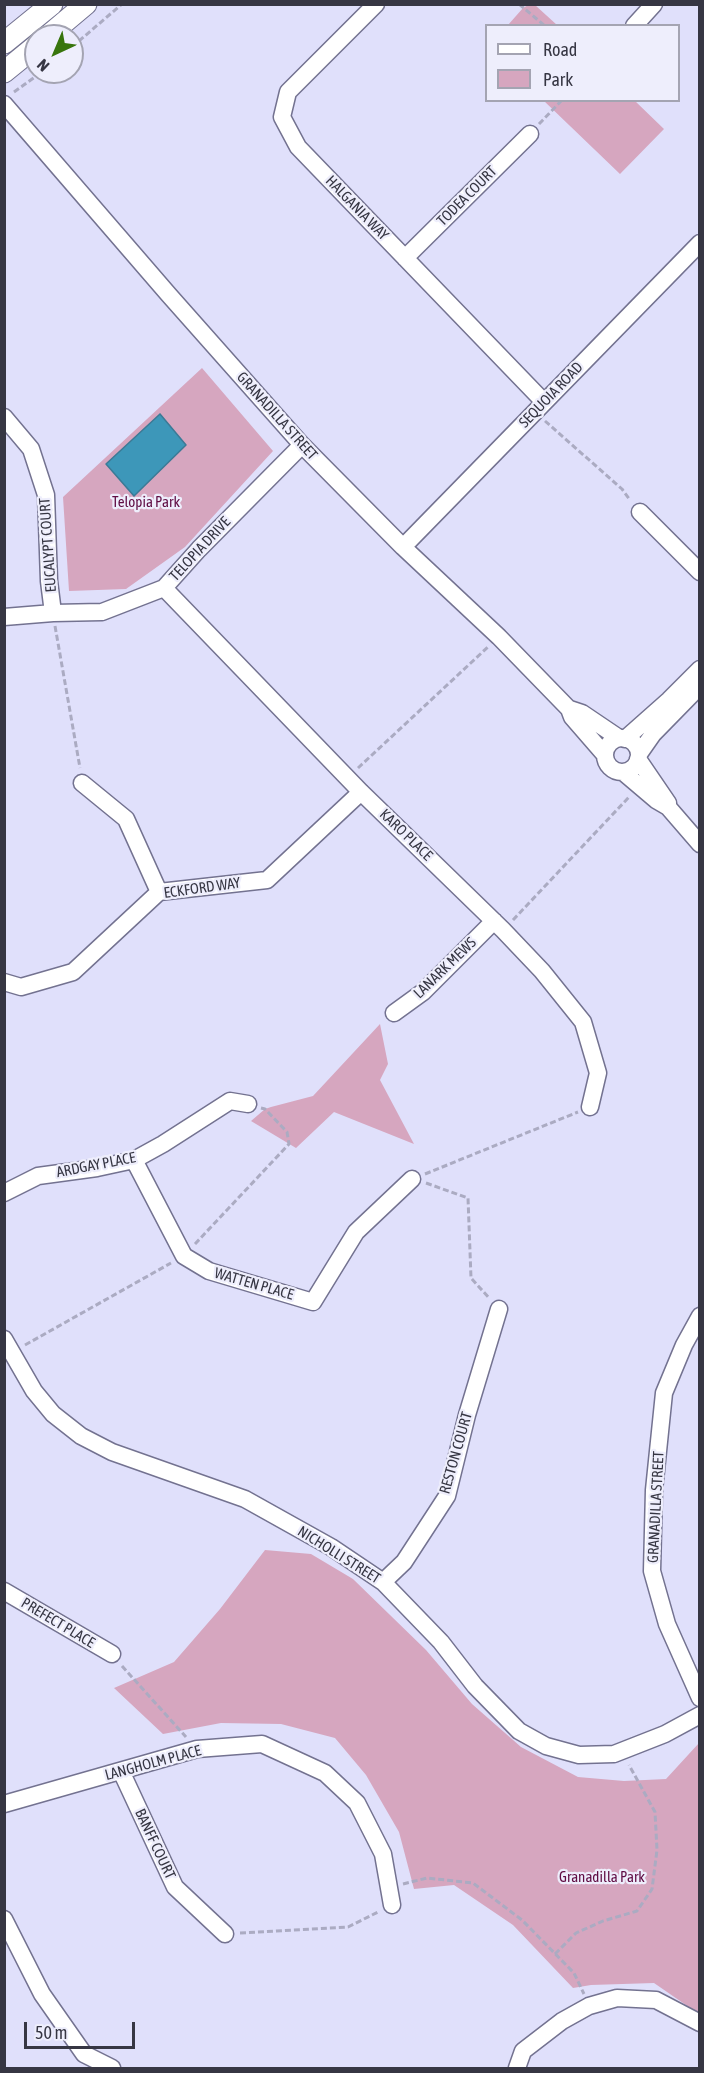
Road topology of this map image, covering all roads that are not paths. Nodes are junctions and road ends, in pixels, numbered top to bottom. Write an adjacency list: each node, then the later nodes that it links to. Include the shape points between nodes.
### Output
1 (52, 4): 7 (main road)
2 (86, 4): 5 (main road)
3 (376, 4): 13 (street, HALGANIA WAY, via 288,92 282,117 298,147)
4 (654, 4): 6 (street)
5 (62, 24)
6 (636, 24)
7 (4, 43)
8 (24, 56): 9 (main road)
9 (4, 72)
10 (9, 98): 16 (street, GRANADILLA STREET, via 169,296)
11 (530, 134): 13 (street, TODEA COURT)
12 (699, 243): 14 (street, SEQUOIA ROAD)
13 (405, 258): 14 (street, HALGANIA WAY)
14 (539, 407): 18 (street, SEQUOIA ROAD)
15 (4, 417): 21 (street, EUCALYPT COURT, via 31,449 46,495)
16 (302, 445): 18 (street, GRANADILLA STREET); 20 (street, TELOPIA DRIVE)
17 (640, 512): 19 (street)
18 (403, 547): 25 (street, GRANADILLA STREET)
19 (699, 572)
20 (164, 588): 21 (street, TELOPIA DRIVE, via 102,612); 31 (street, KARO PLACE)
21 (53, 613): 22 (street, TELOPIA DRIVE)
22 (4, 617)
23 (699, 669): 26 (street)
24 (699, 686): 28 (street, via 653,734)
25 (569, 709): 26 (street, GRANADILLA STREET); 27 (street, GRANADILLA STREET)
26 (622, 739): 27 (street, via 609,744); 28 (street, via 634,744)
27 (605, 755): 29 (street, via 612,768)
28 (638, 756): 29 (street, via 634,766); 32 (street)
29 (623, 772): 32 (street)
30 (82, 783): 34 (street, via 126,819)
31 (361, 792): 34 (street, ECKFORD WAY, via 267,880); 35 (street, KARO PLACE)
32 (668, 807): 33 (street)
33 (699, 844)
34 (159, 892): 36 (street, ECKFORD WAY, via 73,972 21,987)
35 (498, 925): 37 (street, LANARK MEWS); 39 (street, KARO PLACE, via 543,971 583,1023 598,1073)
36 (4, 982)
37 (394, 1013)
38 (248, 1104): 40 (street, ARDGAY PLACE, via 230,1101)
39 (590, 1107)
40 (135, 1160): 41 (street, WATTEN PLACE, via 184,1256 209,1271 314,1302 356,1232); 42 (street, ARDGAY PLACE, via 38,1176)
41 (412, 1179)
42 (4, 1193)
43 (499, 1309): 46 (street, RESTON COURT, via 447,1496 404,1562)
44 (699, 1316): 49 (street, GRANADILLA STREET, via 664,1393 654,1490 652,1571 667,1624)
45 (9, 1345): 46 (street, NICHOLLI STREET, via 53,1414 81,1436 112,1452 245,1499 331,1547)
46 (383, 1582): 50 (street, NICHOLLI STREET, via 519,1731 546,1746 579,1755 614,1754)
47 (4, 1591): 48 (street, PREFECT PLACE)
48 (112, 1654)
49 (699, 1698)
50 (699, 1716)
51 (121, 1771): 52 (street, LANGHOLM PLACE); 53 (street, LANGHOLM PLACE, via 197,1749 262,1744 326,1773 357,1803 384,1854); 55 (street, BANFF COURT, via 175,1887)
52 (4, 1804)
53 (392, 1905)
54 (4, 1919): 57 (street, via 42,1994 84,2054)
55 (225, 1934)
56 (699, 2023): 58 (street, via 656,2000 616,1998 589,2006 562,2021 523,2051)
57 (112, 2068)
58 (517, 2068)

